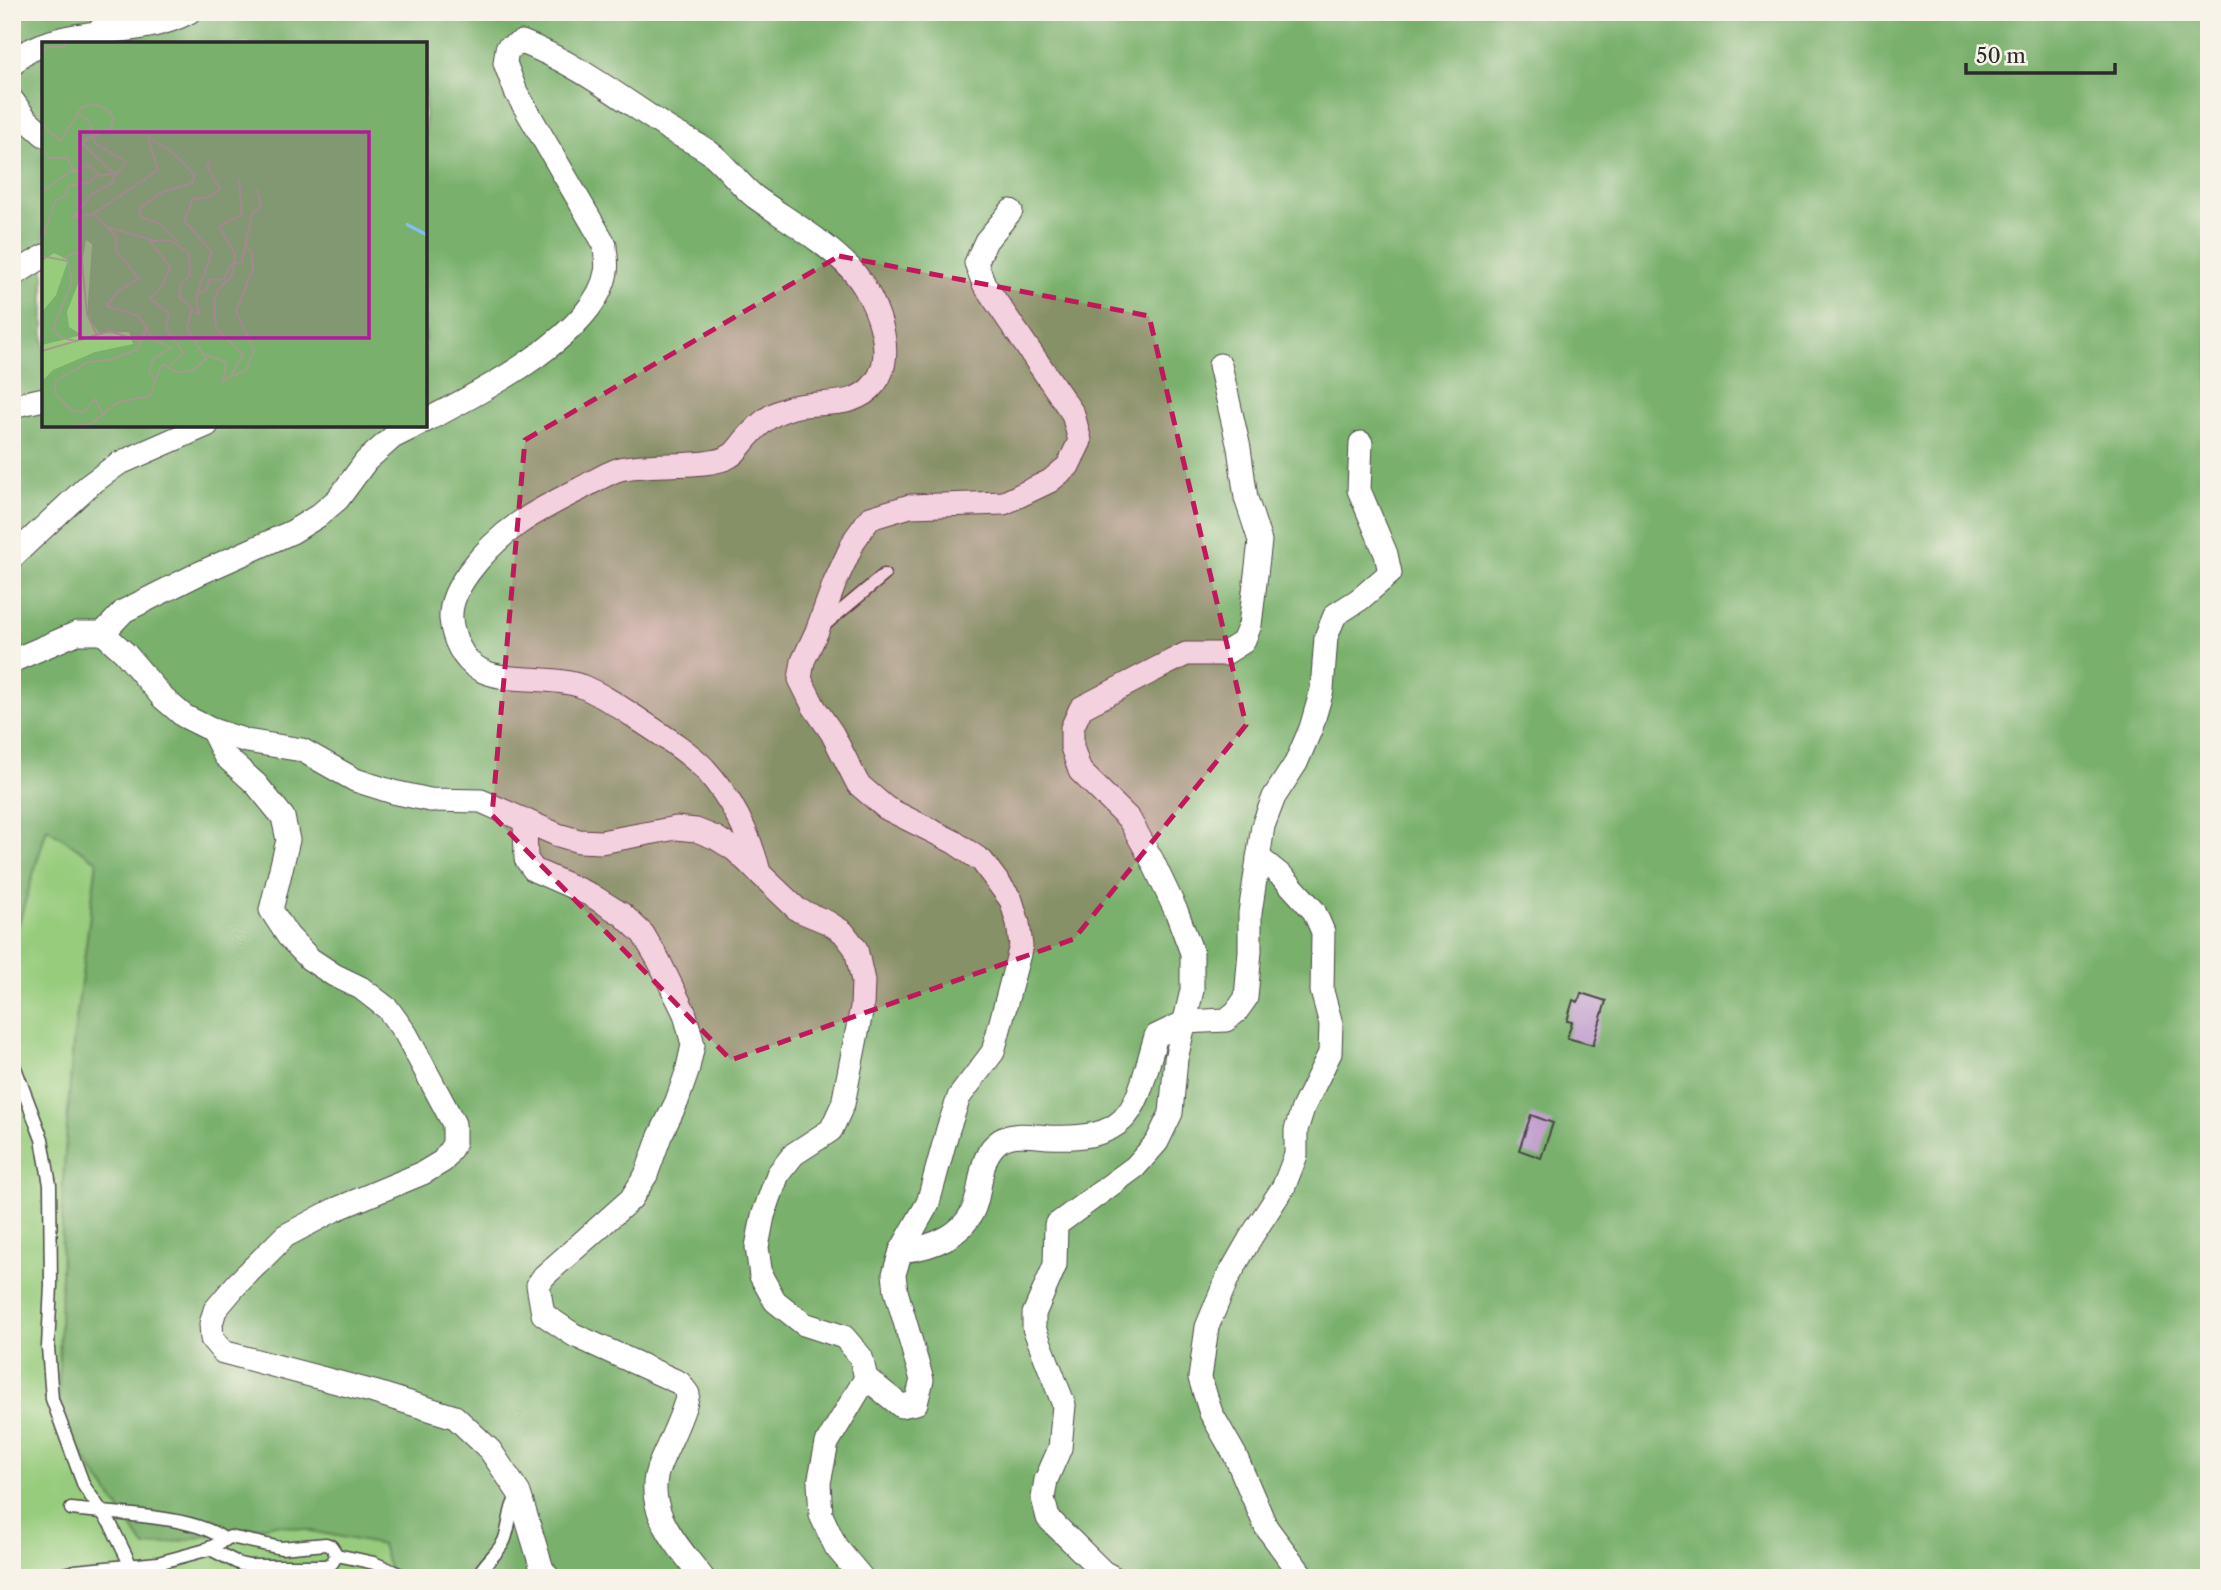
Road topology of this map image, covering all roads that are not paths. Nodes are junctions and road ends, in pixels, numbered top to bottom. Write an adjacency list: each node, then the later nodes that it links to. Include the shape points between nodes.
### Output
1 (189, 12): 2 (street, via 133,29)
2 (103, 30): 3 (street)
3 (52, 42)
4 (42, 45): 5 (street, via 22,54)
5 (12, 65)
6 (12, 100): 7 (street)
7 (42, 133)
8 (1011, 211): 20 (street, via 986,241 976,263 990,294 1073,414 1080,441 1068,466 1050,481 1004,503 910,506 870,518 855,538)
9 (42, 258): 10 (street)
10 (12, 276)
11 (1220, 365): 27 (street, via 1246,498 1260,541 1250,625 1243,642 1224,654 1186,654 1081,708 1072,728 1080,771 1129,819 1177,913 1192,953 1192,990)
12 (42, 400): 13 (street)
13 (12, 407)
14 (427, 420): 26 (street, via 551,346 579,321 599,294 607,270 604,245 516,92 505,63 507,49 522,42 600,82 712,154 751,194 852,270 872,301 884,335 885,363 877,382 864,395 844,403 795,406 768,416 731,456 712,462 617,470 540,509 506,530 482,555 455,594 451,616 461,650 480,671 580,686 611,701 704,768 753,846)
15 (202, 427): 18 (street, via 118,464)
16 (413, 427): 21 (street, via 393,437 366,461 338,499 318,516 124,611)
17 (1361, 443): 25 (street, via 1359,490 1390,573 1335,615 1325,637 1322,690 1311,728 1274,797)
18 (12, 557)
19 (884, 575): 20 (lane)
20 (817, 631): 29 (street, via 800,679 858,785 886,808 982,861 1011,900 1018,923 1021,946 993,1052 959,1097 928,1203)
21 (103, 634): 22 (street, via 77,633); 23 (street, via 184,716)
22 (12, 661)
23 (212, 730): 24 (street, via 302,750 355,780 393,792 430,800 481,801); 31 (street, via 225,756 283,817 288,840 271,910 310,959 388,1009 454,1124 454,1144 443,1161 285,1236 215,1310 212,1339 223,1352 455,1417 490,1450)
24 (525, 821): 26 (street, via 579,841 601,842 676,828 696,831 735,850); 42 (street, via 526,859 534,870 591,895 643,934 685,1014 693,1045 677,1101 631,1199 538,1285 543,1314 574,1335 680,1383 688,1394 658,1467 653,1492 671,1537)
25 (1258, 857): 27 (street, via 1246,998 1226,1020); 45 (street, via 1314,911 1323,932 1322,991 1331,1024 1330,1053 1303,1108 1296,1130 1296,1155 1284,1186 1227,1279 1207,1327 1200,1378 1211,1413 1266,1527)
26 (759, 872): 30 (street, via 797,910 843,932 856,949 863,981 843,1104 831,1130 794,1154 778,1174 757,1248 761,1276 787,1313 804,1324 844,1337 861,1357)
27 (1185, 1022): 29 (street, via 1156,1036 1137,1101 1126,1119 1109,1130 1072,1138 1023,1135 1003,1139 990,1149 976,1205 965,1225 919,1250); 44 (street, via 1171,1113 1157,1142 1135,1167 1056,1225 1055,1265 1034,1314 1034,1328 1063,1405 1060,1448 1043,1498 1048,1518)
28 (12, 1060): 33 (lane, via 42,1139 50,1185 48,1347 52,1399 84,1486)
29 (901, 1251): 30 (street, via 894,1274 922,1380 916,1403 901,1406)
30 (866, 1378): 43 (street, via 827,1443 819,1483 821,1516 836,1547)
31 (519, 1493): 40 (lane, via 511,1506 503,1544); 41 (street, via 542,1569)
32 (71, 1508): 33 (lane)
33 (102, 1513): 34 (lane, via 162,1518 215,1531); 37 (lane)
34 (225, 1540): 35 (lane); 36 (lane, via 230,1537 281,1548 326,1544)
35 (208, 1548): 36 (lane, via 249,1566 326,1566); 37 (lane)
36 (337, 1555): 39 (lane, via 374,1563)
37 (131, 1566): 38 (lane)
38 (50, 1578)
39 (408, 1578)
40 (477, 1578)
41 (549, 1578)
42 (703, 1578)
43 (862, 1578)
44 (1114, 1578)
45 (1304, 1578)

